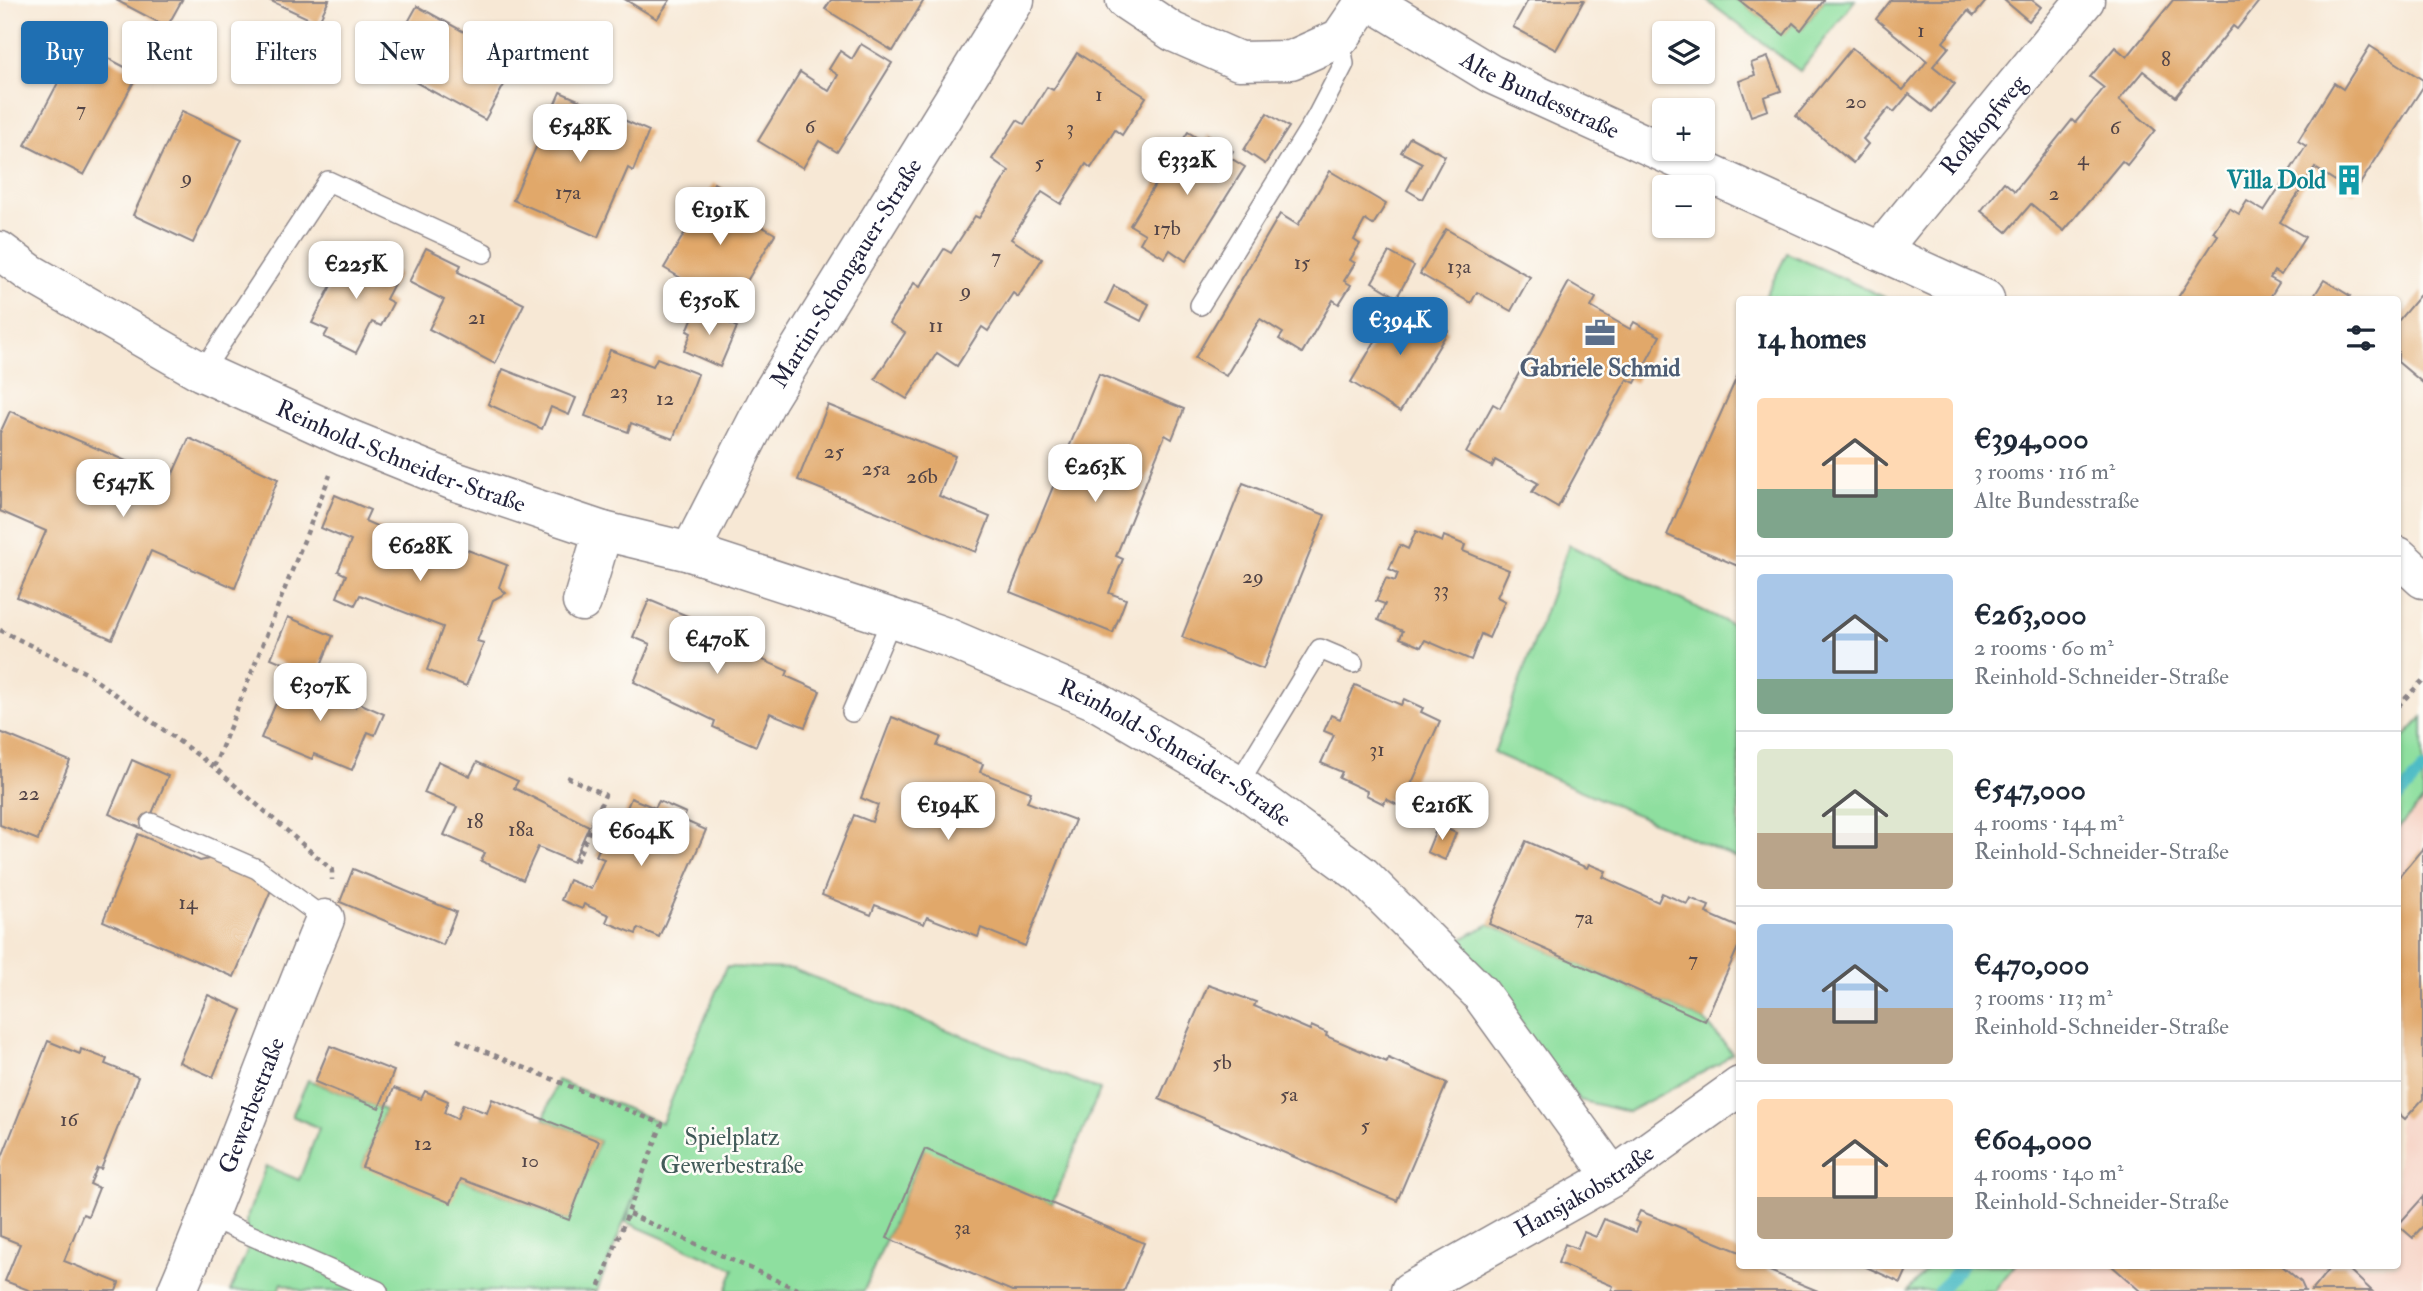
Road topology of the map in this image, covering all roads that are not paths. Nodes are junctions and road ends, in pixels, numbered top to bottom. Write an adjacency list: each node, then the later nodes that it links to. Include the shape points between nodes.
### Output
1 (1015, 0): 13 (street, Martin-Schongauer-Straße, via 768,399)
2 (1125, 0): 5 (street, via 1173,32 1239,61 1291,60)
3 (1367, 0): 5 (street); 7 (street, Alte Bundesstraße, via 1491,74)
4 (2085, 0): 7 (street, Roßkopfweg)
5 (1340, 38): 10 (lane, via 1344,64 1316,118)
6 (0, 251): 11 (street, Reinhold-Schneider-Straße)
7 (1880, 251): 9 (street, Alte Bundesstraße)
8 (484, 253): 11 (lane, via 328,181)
9 (1978, 296)
10 (1200, 305)
11 (202, 372): 12 (street, Reinhold-Schneider-Straße, via 454,481)
12 (603, 531): 13 (street, Reinhold-Schneider-Straße); 16 (street)
13 (691, 552): 17 (street, Reinhold-Schneider-Straße)
14 (2401, 559): 15 (street)
15 (2423, 579)
16 (582, 602)
17 (892, 618): 19 (lane); 20 (street, Reinhold-Schneider-Straße, via 1096,701)
18 (1353, 663): 20 (lane, via 1320,649)
19 (852, 712)
20 (1238, 784): 24 (street, Reinhold-Schneider-Straße, via 1363,875 1480,993)
21 (151, 823): 22 (lane)
22 (329, 902): 25 (street, Gewerbestraße)
23 (1736, 1089): 24 (street, Hansjakobstraße)
24 (1613, 1177): 26 (street, Hansjakobstraße)
25 (209, 1217): 27 (street, Gewerbestraße); 28 (lane)
26 (1425, 1288)
27 (177, 1291)
28 (378, 1291)

